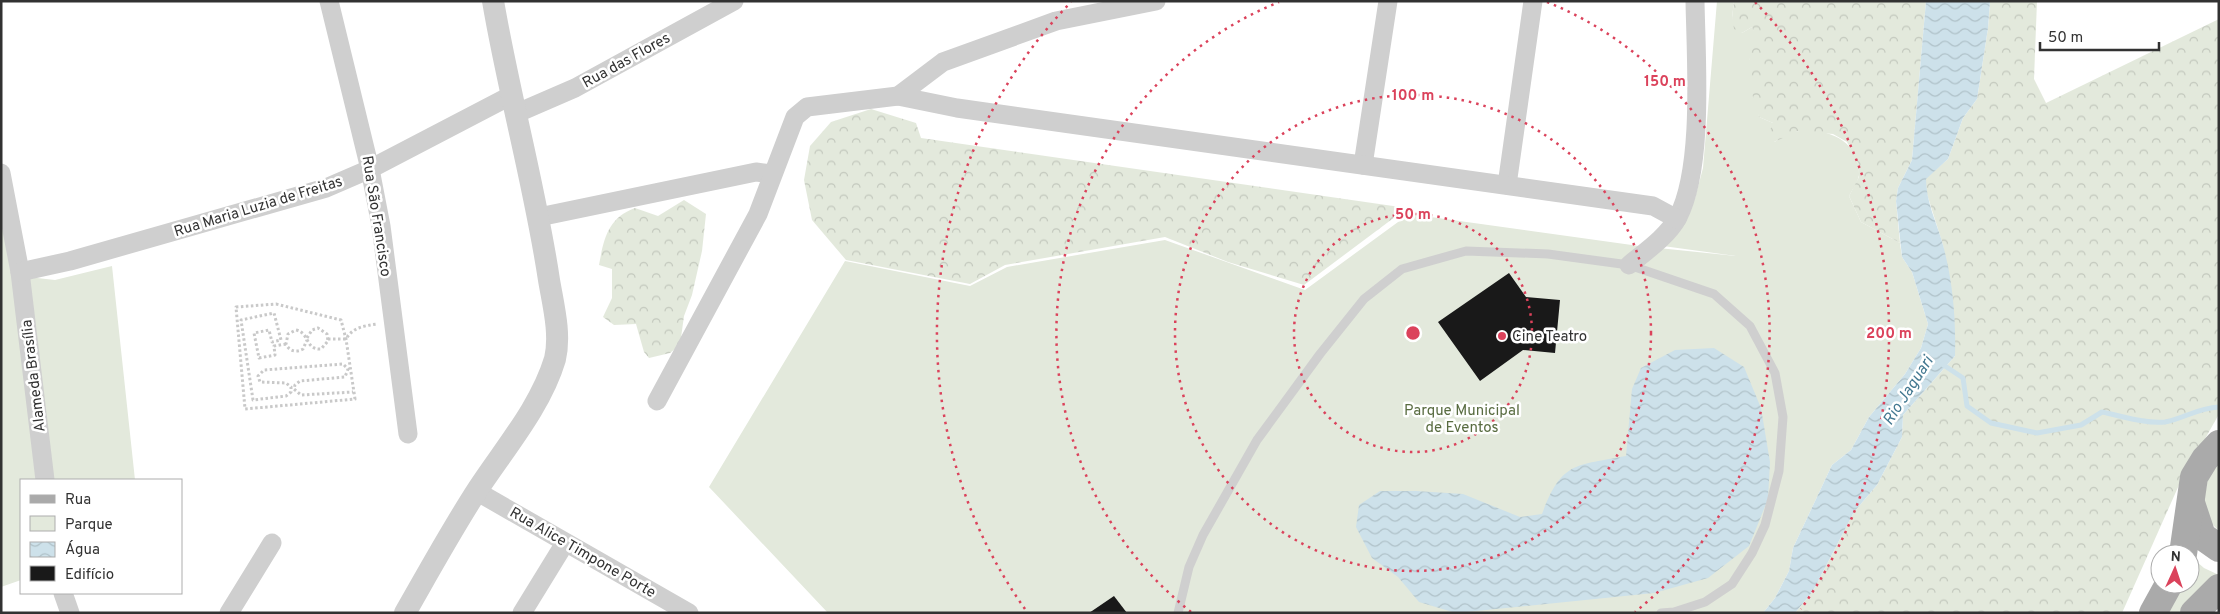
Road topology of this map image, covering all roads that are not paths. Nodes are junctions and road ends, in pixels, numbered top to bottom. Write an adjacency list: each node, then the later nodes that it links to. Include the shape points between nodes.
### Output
1 (328, 1): 11 (street, Rua São Francisco)
2 (734, 1): 9 (street, Rua das Flores, via 575,88)
3 (1156, 1): 8 (street, via 1056,21 962,55 943,62)
4 (1388, 1): 10 (street)
5 (1533, 1): 14 (street)
6 (1695, 1): 16 (street, via 1695,126 1686,197)
7 (498, 6): 9 (street)
8 (898, 96): 10 (street, via 957,108); 13 (street, via 807,107 795,117)
9 (513, 105): 11 (street, Rua Maria Luzia de Freitas); 15 (street)
10 (1364, 165): 14 (street)
11 (370, 169): 18 (street, Rua Maria Luzia de Freitas, via 326,188 70,261); 20 (street, Rua São Francisco, via 381,226)
12 (1, 173): 18 (street, Alameda Brasília)
13 (772, 174): 15 (street, via 756,172); 19 (street, via 758,214)
14 (1507, 185): 16 (street, via 1652,206)
15 (540, 216): 23 (street, via 554,308 555,356 538,398)
16 (1677, 219): 17 (street)
17 (1629, 266): 37 (lane, via 1548,254 1466,251 1402,269 1364,299 1257,440 1203,535 1189,567); 38 (lane, via 1714,294 1750,326 1775,373 1783,416 1779,471 1765,525 1752,553 1732,584 1719,593 1705,602)
18 (20, 272): 22 (street, Alameda Brasília)
19 (658, 400)
20 (408, 434)
21 (2219, 444): 24 (main road, via 2194,477)
22 (45, 479)
23 (476, 491): 26 (street, Rua Alice Timpone Porte); 34 (street)
24 (2190, 500): 27 (main road); 28 (main road, via 2202,536)
25 (272, 543): 33 (street)
26 (565, 544): 35 (street); 36 (street, Rua Alice Timpone Porte)
27 (2184, 544)
28 (2219, 548)
29 (2219, 588): 40 (main road)
30 (64, 594): 32 (street)
31 (2164, 594): 39 (main road)
32 (70, 613)
33 (229, 613)
34 (405, 613)
35 (522, 613)
36 (689, 613)
37 (1178, 613)
38 (1661, 613)
39 (2154, 613)
40 (2194, 613)

